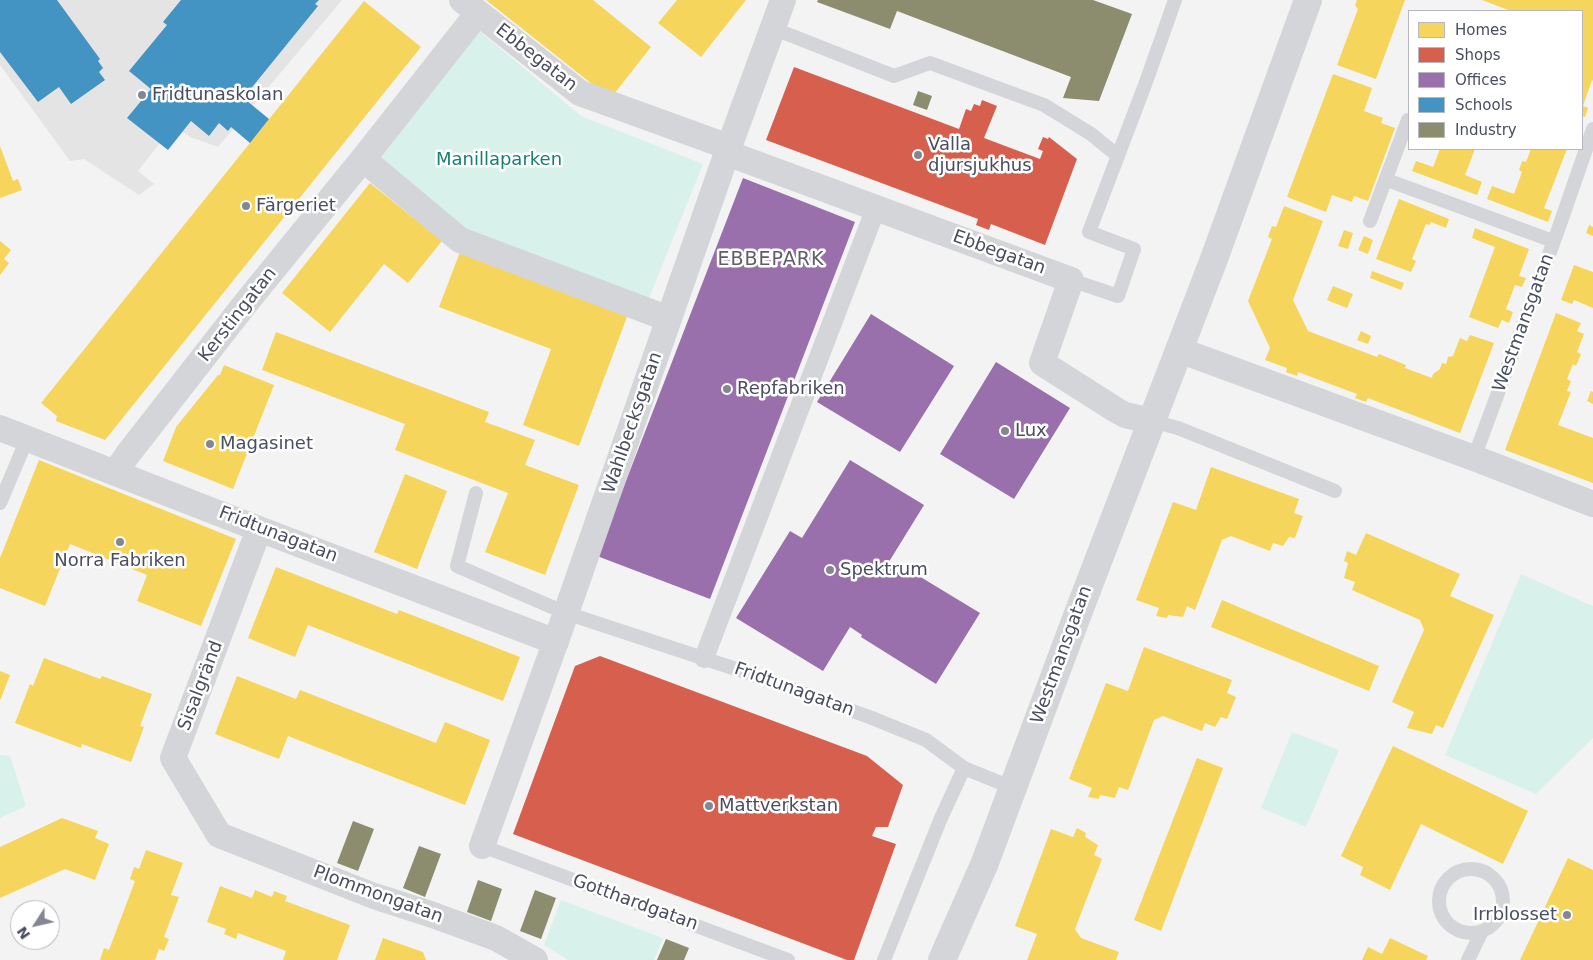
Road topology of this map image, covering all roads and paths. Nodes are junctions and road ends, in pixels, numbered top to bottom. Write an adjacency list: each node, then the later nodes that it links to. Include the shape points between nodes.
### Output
1 (783, 0): 5 (street, Wahlbecksgatan)
2 (1175, 0): 9 (lane)
3 (1308, 0): 17 (street, Westmansgatan)
4 (470, 6): 8 (street, Ebbegatan, via 580,93); 10 (street, Kerstingatan)
5 (772, 28): 8 (street, Wahlbecksgatan); 9 (lane, via 894,76 930,63 1009,92 1044,105 1092,134)
6 (1408, 120): 11 (lane)
7 (1593, 129): 14 (lane)
8 (728, 150): 12 (street, Ebbegatan); 16 (street, Wahlbecksgatan)
9 (1118, 156): 15 (lane, via 1089,232 1134,249 1118,296)
10 (363, 160): 16 (street, via 460,240); 22 (street, Kerstingatan, via 245,304)
11 (1387, 180): 13 (lane); 14 (lane, Westmansgatan)
12 (876, 208): 15 (street, Ebbegatan); 30 (street)
13 (1370, 221)
14 (1554, 241): 21 (lane, Westmansgatan)
15 (1071, 280): 18 (street, via 1042,364 1125,415)
16 (669, 319): 28 (street, Wahlbecksgatan)
17 (1179, 350): 18 (street, Westmansgatan); 21 (street)
18 (1151, 421): 23 (lane, via 1178,428); 32 (street, Westmansgatan)
19 (0, 428): 20 (street, Fridtunagatan)
20 (27, 439): 22 (street, Fridtunagatan); 25 (lane)
21 (1474, 458): 26 (street)
22 (115, 473): 27 (street, Fridtunagatan)
23 (1335, 490)
24 (476, 493): 28 (lane, Fridtunagatan, via 457,566)
25 (0, 503)
26 (1593, 504)
27 (260, 529): 29 (street, Fridtunagatan); 33 (street, Sisalgränd, via 174,758)
28 (566, 613): 29 (street, Wahlbecksgatan); 30 (lane, Fridtunagatan)
29 (556, 642): 34 (street, Wahlbecksgatan)
30 (704, 658): 31 (lane, Fridtunagatan, via 926,740)
31 (964, 768): 32 (lane, Fridtunagatan); 38 (lane)
32 (1013, 788): 39 (street, Westmansgatan, via 984,865)
33 (219, 835): 36 (street, Plommongatan, via 374,896 496,938)
34 (482, 846): 37 (lane, Gotthardgatan)
35 (1482, 932): 35 (lane, via 1459,932 1442,916 1439,893 1453,874 1475,869 1487,872 1500,887 1503,897 1500,916); 40 (lane)
36 (535, 960)
37 (788, 960)
38 (884, 960)
39 (942, 960)
40 (1468, 960)

